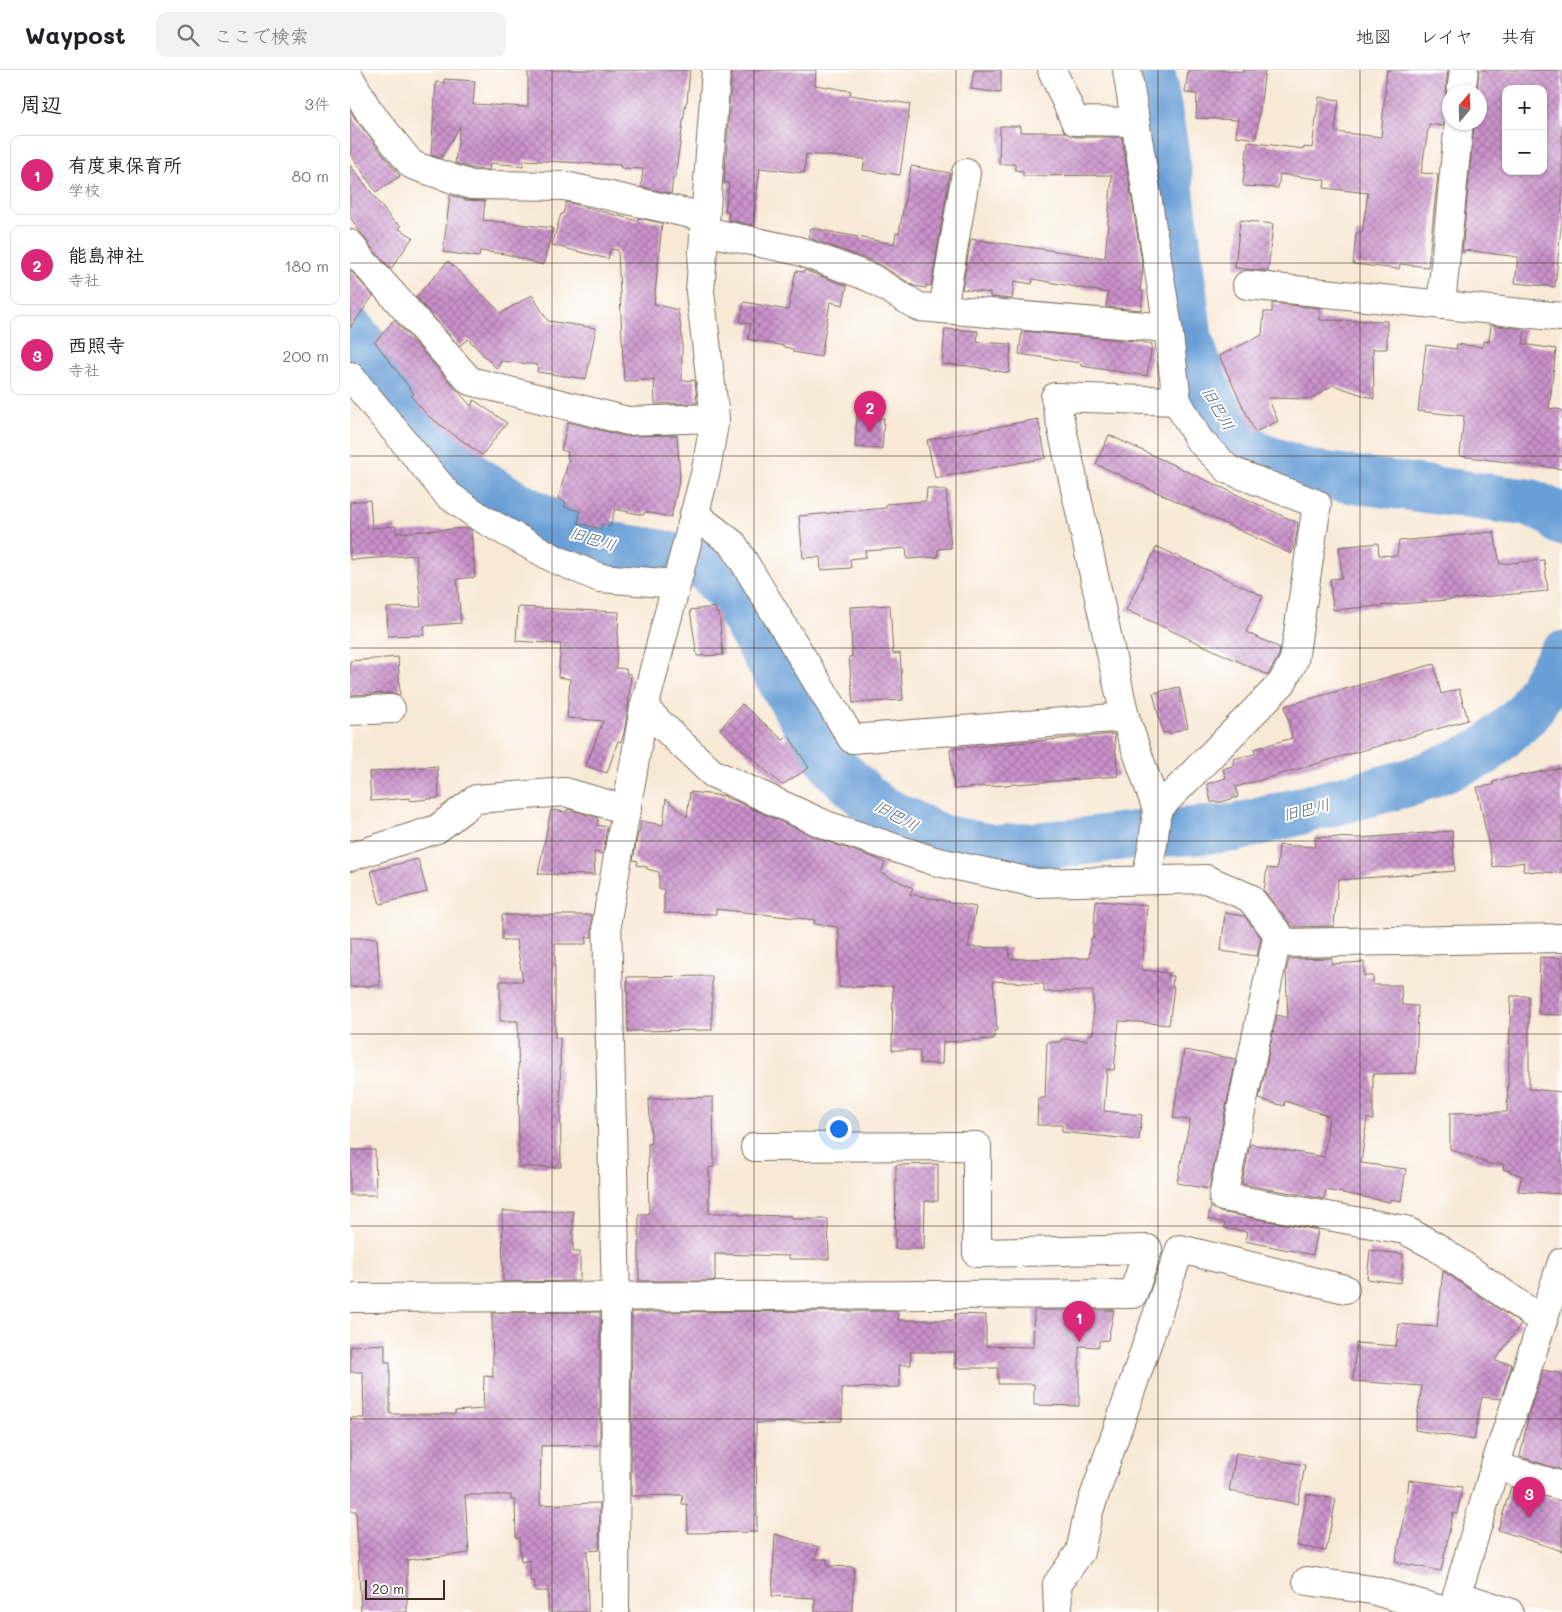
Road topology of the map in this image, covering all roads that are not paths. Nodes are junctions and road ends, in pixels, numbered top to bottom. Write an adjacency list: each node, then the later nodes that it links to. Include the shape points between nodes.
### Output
1 (716, 70): 11 (street)
2 (1052, 70): 8 (street, via 1075,121)
3 (1126, 70): 8 (street)
4 (1464, 70): 6 (street)
5 (350, 78): 7 (street)
6 (1462, 85)
7 (359, 117): 11 (street, via 412,165 471,185 565,186)
8 (1134, 122): 17 (street)
9 (1458, 130): 14 (street)
10 (966, 173): 15 (street)
11 (705, 224): 15 (street, via 799,251 870,278 918,307); 20 (street, via 700,292)
12 (350, 244): 20 (street, via 470,381 628,420)
13 (1247, 285): 14 (street)
14 (1442, 305): 16 (street)
15 (943, 309): 17 (street)
16 (1562, 316)
17 (1168, 328): 19 (street)
18 (350, 376): 22 (street, via 448,495 481,518 555,560 600,578)
19 (1178, 401): 26 (street, via 1055,397); 28 (street, via 1200,440 1229,470 1317,504 1294,660 1282,683)
20 (715, 418): 21 (street)
21 (691, 526): 22 (street); 26 (street, via 733,544 852,739)
22 (677, 576): 23 (street)
23 (644, 708): 27 (street); 30 (street, via 712,773 826,825 934,861 1036,883)
24 (391, 709): 25 (street)
25 (350, 712)
26 (1125, 716): 28 (street)
27 (627, 810): 29 (street, via 565,792 476,799 437,828); 36 (street, via 607,919)
28 (1156, 810): 30 (street)
29 (350, 857)
30 (1146, 880): 31 (street, via 1206,879 1250,898)
31 (1278, 933): 32 (street, via 1285,943); 38 (street, via 1223,1197 1405,1230 1434,1246)
32 (1562, 938)
33 (755, 1147): 36 (street, via 977,1146 977,1253 1148,1249 1133,1294)
34 (1562, 1262): 38 (street)
35 (1345, 1289): 44 (street, via 1180,1249 1088,1514 1080,1552 1057,1584)
36 (616, 1296): 37 (street); 43 (street)
37 (350, 1298)
38 (1542, 1321): 39 (street)
39 (1495, 1466): 40 (street); 42 (street)
40 (1562, 1486)
41 (1307, 1581): 42 (street)
42 (1452, 1606): 45 (street)
43 (615, 1612)
44 (1058, 1612)
45 (1509, 1612)

